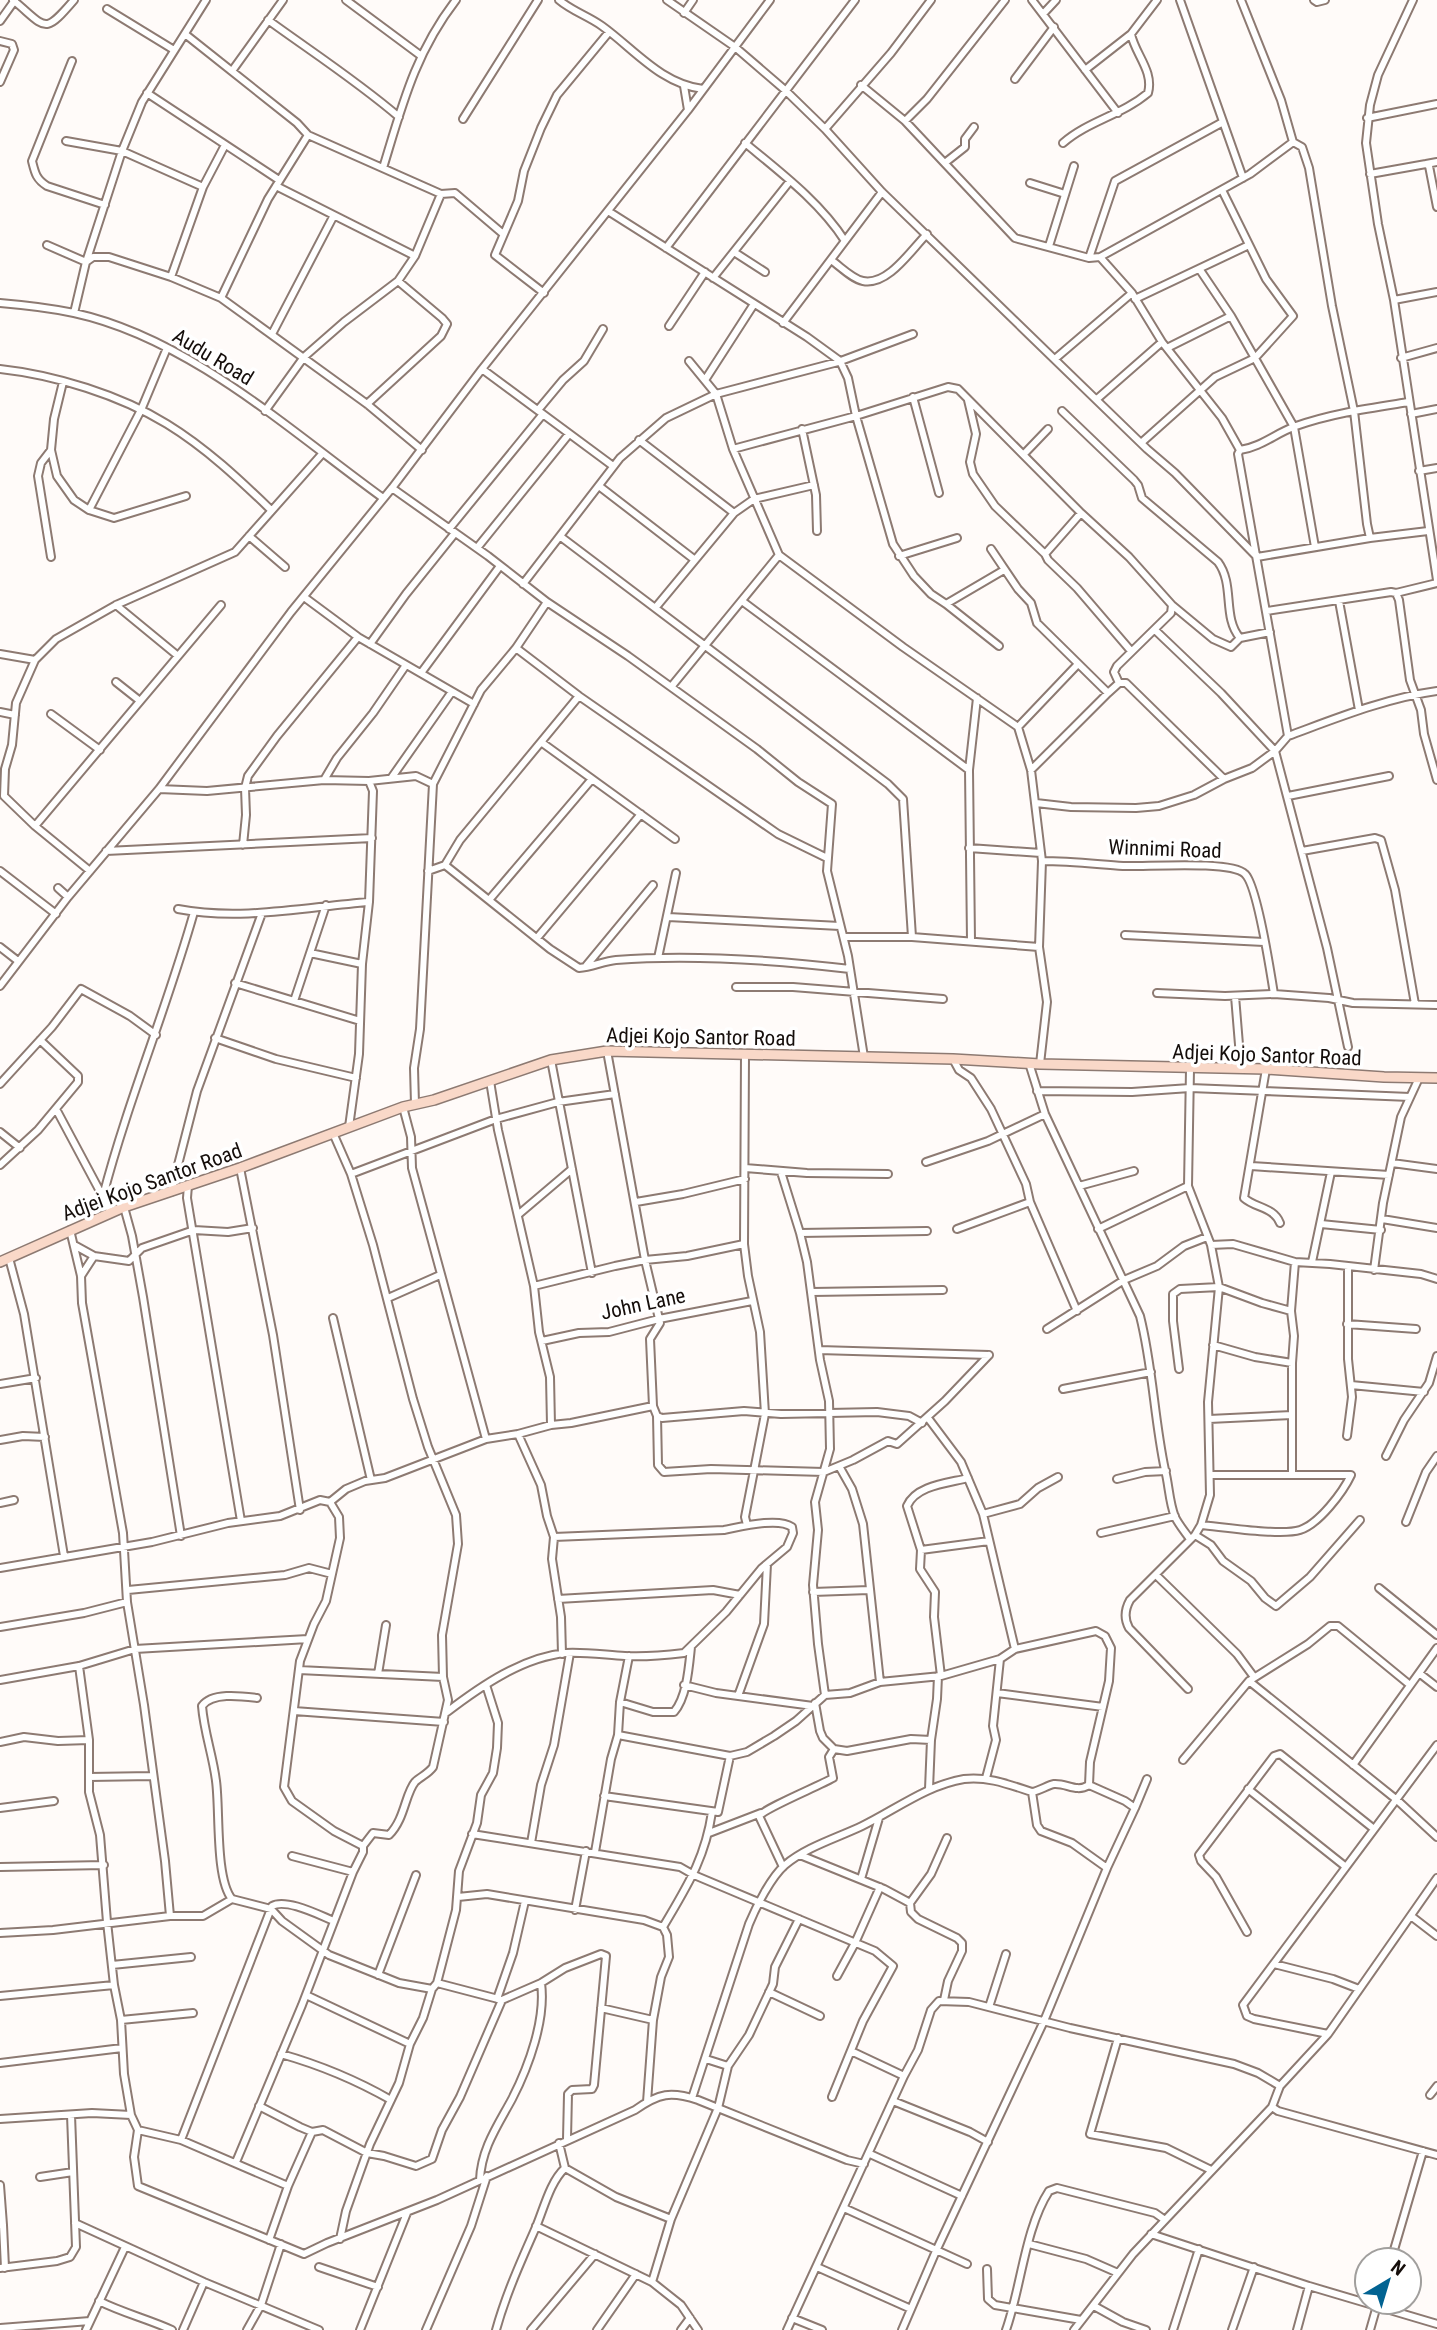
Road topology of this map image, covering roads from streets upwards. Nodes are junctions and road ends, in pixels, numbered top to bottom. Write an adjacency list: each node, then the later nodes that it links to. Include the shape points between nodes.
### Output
1 (14, 0): 2 (street, via 48,25); 28 (street)
2 (74, 0)
3 (206, 0): 32 (street)
4 (284, 0): 29 (street)
5 (346, 0): 37 (street)
6 (442, 0): 24 (street)
7 (456, 0): 24 (street)
8 (538, 0): 53 (street)
9 (559, 0): 31 (street)
10 (667, 0): 26 (street)
11 (693, 0): 26 (street)
12 (770, 0): 35 (street)
13 (855, 0): 46 (street)
14 (931, 0): 43 (street)
15 (1005, 0): 54 (street)
16 (1032, 0): 27 (street)
17 (1056, 0): 27 (street)
18 (1157, 0): 33 (street)
19 (1180, 0): 55 (street)
20 (1241, 0): 60 (street)
21 (1314, 0): 22 (street)
22 (1325, 0)
23 (1413, 0): 52 (street, via 1378,75)
24 (450, 7): 37 (street)
25 (107, 9): 36 (street)
26 (684, 13): 35 (street)
27 (1043, 14): 30 (street)
28 (0, 20)
29 (268, 20): 39 (street); 51 (street, via 363,86)
30 (1054, 27): 40 (street); 41 (street)
31 (609, 32): 44 (street); 84 (street, via 557,95)
32 (185, 34): 36 (street); 39 (street)
33 (1130, 34): 40 (street); 50 (street, via 1150,89)
34 (0, 41): 42 (street, via 12,44 15,50)
35 (735, 47): 45 (street); 46 (street)
36 (174, 50): 47 (street)
37 (421, 55): 51 (street)
38 (72, 61): 80 (street, via 34,155 34,171 47,186)
39 (232, 71): 58 (street)
40 (1085, 71): 50 (street)
41 (1014, 79)
42 (0, 82)
43 (861, 85): 54 (street); 57 (street)
44 (684, 86): 45 (street); 49 (street)
45 (703, 89): 49 (street)
46 (785, 90): 57 (street); 61 (street)
47 (147, 93): 63 (street); 64 (street)
48 (1437, 104): 52 (street)
49 (688, 110): 82 (street)
50 (1118, 113): 62 (street, via 1076,131)
51 (398, 117): 69 (street)
52 (1367, 118): 70 (street)
53 (463, 119)
54 (905, 121): 65 (street)
55 (1223, 122): 71 (street); 94 (street, via 1115,181)
56 (974, 127): 65 (street, via 965,147)
57 (825, 128): 77 (street)
58 (308, 135): 69 (street); 73 (street)
59 (66, 141): 64 (street)
60 (1293, 142): 71 (street); 141 (street, via 1302,147 1309,168)
61 (745, 143): 72 (street); 90 (street)
62 (1063, 143)
63 (225, 145): 73 (street); 75 (street)
64 (122, 151): 75 (street); 80 (street)
65 (946, 162): 88 (street, via 1015,238)
66 (1437, 162): 67 (street)
67 (1426, 164): 70 (street); 81 (street)
68 (1074, 166): 79 (street)
69 (383, 168): 78 (street)
70 (1370, 174): 107 (street)
71 (1243, 178): 76 (street)
72 (790, 181): 86 (street); 91 (street)
73 (277, 183): 83 (street); 106 (street)
74 (1030, 183): 79 (street)
75 (203, 187): 100 (street)
76 (1222, 190): 89 (street); 93 (street)
77 (882, 191): 85 (street); 86 (street)
78 (441, 194): 84 (street, via 455,193); 92 (street)
79 (1065, 194): 88 (street)
80 (105, 205): 96 (street)
81 (1437, 207)
82 (608, 211): 90 (street); 104 (street)
83 (333, 217): 92 (street); 115 (street)
84 (502, 233): 104 (street, via 495,255)
85 (927, 234): 95 (street, via 890,272 874,281 860,281); 121 (street)
86 (845, 241): 95 (street)
87 (47, 245): 96 (street)
88 (1049, 246): 94 (street)
89 (1250, 246): 97 (street); 122 (street, via 1293,317)
90 (666, 248): 98 (street)
91 (734, 252): 99 (street); 101 (street)
92 (415, 256): 102 (street)
93 (1100, 257): 94 (street); 105 (street)
94 (1089, 258)
95 (831, 260): 112 (street)
96 (86, 262): 100 (street, via 109,257); 110 (street)
97 (1200, 270): 105 (street); 111 (street)
98 (705, 272): 101 (street); 113 (street)
99 (765, 272)
100 (171, 277): 106 (street)
101 (713, 278): 109 (street)
102 (398, 281): 120 (street); 136 (street, via 447,324 441,337)
103 (1437, 292): 107 (street)
104 (544, 293): 127 (street)
105 (1133, 296): 117 (street); 121 (street)
106 (221, 298): 115 (street)
107 (1394, 300): 123 (street)
108 (0, 303): 110 (street, Audu Road)
109 (754, 304): 112 (street); 128 (street)
110 (74, 313): 118 (street, Audu Road)
111 (1231, 316): 117 (street); 122 (street)
112 (783, 323): 125 (street)
113 (669, 326)
114 (603, 329): 142 (street, via 584,361)
115 (272, 334): 120 (street)
116 (913, 334): 125 (street)
117 (1165, 345): 130 (street); 133 (street)
118 (167, 348): 137 (street); 139 (street, Audu Road)
119 (1437, 348): 123 (street)
120 (304, 357): 136 (street); 139 (street)
121 (1056, 358): 133 (street)
122 (1255, 358): 130 (street); 145 (street)
123 (1401, 358): 135 (street)
124 (689, 361): 128 (street)
125 (838, 362): 131 (street); 144 (street, via 848,378)
126 (0, 369): 129 (street)
127 (482, 369): 142 (street); 153 (street)
128 (705, 380): 131 (street)
129 (63, 382): 137 (street); 152 (street)
130 (1199, 390): 150 (street); 154 (street)
131 (716, 394): 149 (street, via 666,418); 151 (street)
132 (913, 397): 134 (street, via 948,387 958,389); 144 (street); 163 (street)
133 (1097, 399): 150 (street)
134 (968, 400): 156 (street); 182 (street, via 976,435 970,462 973,474 995,506)
135 (1409, 402): 141 (street); 143 (street)
136 (368, 404): 153 (street)
137 (141, 410): 167 (street); 168 (street, via 195,443)
138 (1437, 410): 143 (street)
139 (265, 411): 155 (street, Audu Road)
140 (1062, 411): 207 (street, via 1134,480 1142,498 1218,562 1226,573 1231,624)
141 (1354, 411): 145 (street); 178 (street)
142 (540, 412): 148 (street); 173 (street)
143 (1411, 414): 159 (street)
144 (856, 416): 146 (street); 184 (street)
145 (1294, 426): 154 (street); 179 (street)
146 (802, 429): 151 (street); 160 (street)
147 (1048, 429): 156 (street)
148 (569, 434): 157 (street); 180 (street)
149 (639, 440): 157 (street); 169 (street)
150 (1141, 443): 186 (street)
151 (733, 449): 166 (street)
152 (51, 450): 167 (street, via 57,476 74,500); 185 (street, via 38,476)
153 (422, 450): 162 (street)
154 (1240, 450): 186 (street)
155 (322, 454): 165 (street, Audu Road); 168 (street)
156 (1024, 454): 170 (street)
157 (613, 466): 161 (street)
158 (1437, 468): 159 (street)
159 (1419, 471): 172 (street)
160 (814, 485): 166 (street); 174 (street)
161 (599, 486): 176 (street); 187 (street)
162 (392, 488): 165 (street); 173 (street)
163 (939, 493)
164 (186, 496): 167 (street, via 114,518)
165 (383, 498): 194 (street)
166 (754, 499): 169 (street); 183 (street)
167 (89, 510)
168 (271, 510): 175 (street)
169 (734, 513): 187 (street)
170 (1081, 513): 182 (street); 201 (street, via 1129,557)
171 (1437, 526): 172 (street)
172 (1428, 529): 178 (street); 191 (street)
173 (452, 531): 180 (street); 208 (street)
174 (817, 531)
175 (248, 536): 189 (street); 198 (street, via 235,552)
176 (561, 537): 192 (street); 202 (street)
177 (957, 538): 184 (street)
178 (1370, 538): 179 (street)
179 (1315, 547): 186 (street)
180 (477, 548): 188 (street)
181 (991, 549): 190 (street)
182 (1045, 554): 212 (street)
183 (779, 555): 195 (street); 227 (street)
184 (900, 556): 199 (street, via 931,594)
185 (51, 557)
186 (1257, 557): 203 (street)
187 (695, 560): 202 (street)
188 (500, 566): 192 (street); 218 (street)
189 (285, 567)
190 (1004, 570): 199 (street); 216 (street, via 1031,603 1037,623)
191 (1437, 582): 193 (street)
192 (523, 584): 197 (street)
193 (1396, 593): 196 (street); 225 (street)
194 (304, 597): 206 (street); 252 (street)
195 (742, 601): 209 (street); 241 (street)
196 (1339, 601): 203 (street); 230 (street)
197 (547, 602): 211 (street); 221 (street)
198 (117, 604): 214 (street); 215 (street, via 56,639)
199 (946, 604): 210 (street)
200 (221, 605): 214 (street)
201 (1172, 606): 204 (street); 207 (street, via 1213,639 1231,647)
202 (656, 607): 209 (street)
203 (1267, 611): 205 (street)
204 (1155, 630): 212 (street); 238 (street)
205 (1270, 632): 207 (street); 235 (street)
206 (358, 637): 208 (street); 251 (street, via 254,765)
207 (1240, 638)
208 (370, 644): 217 (street)
209 (706, 646): 221 (street); 285 (street, via 903,799)
210 (999, 646)
211 (516, 648): 226 (street); 229 (street)
212 (1131, 651): 220 (street, via 1114,672)
213 (0, 654): 215 (street)
214 (178, 656): 228 (street)
215 (34, 660): 233 (street)
216 (1078, 664): 224 (street); 234 (street)
217 (406, 665): 218 (street); 247 (street)
218 (421, 673): 229 (street)
219 (117, 682): 228 (street)
220 (1119, 683): 224 (street); 246 (street, via 1130,686)
221 (671, 687): 265 (street, via 832,804)
222 (1437, 691): 225 (street)
223 (452, 693): 244 (street)
224 (1108, 693): 242 (street)
225 (1414, 694): 230 (street); 239 (street)
226 (579, 696): 236 (street); 265 (street, via 779,834)
227 (977, 698): 234 (street); 241 (street)
228 (140, 701): 237 (street)
229 (474, 704): 250 (street)
230 (1359, 710): 235 (street)
231 (0, 712): 233 (street)
232 (51, 714): 237 (street)
233 (15, 715): 240 (street, via 12,745)
234 (1018, 727): 242 (street)
235 (1288, 736): 238 (street)
236 (541, 742): 245 (street); 266 (street)
237 (100, 750): 257 (street)
238 (1275, 751): 246 (street, via 1252,768); 254 (street)
239 (1434, 754): 249 (street)
240 (3, 769): 253 (street)
241 (969, 770): 261 (street)
242 (1031, 770): 255 (street)
243 (1389, 776): 254 (street)
244 (392, 777): 248 (street); 250 (street, via 416,776)
245 (592, 779): 256 (street); 274 (street)
246 (1224, 779): 255 (street, via 1147,808)
247 (324, 780): 248 (street); 251 (street)
248 (369, 780): 258 (street)
249 (1437, 780)
250 (433, 784): 269 (street)
251 (244, 788): 252 (street, via 207,792); 260 (street)
252 (159, 789): 262 (street)
253 (2, 790): 257 (street, via 7,801)
254 (1288, 796): 263 (street)
255 (1037, 803): 264 (street)
256 (641, 814): 259 (street); 286 (street)
257 (35, 826): 268 (street)
258 (372, 838): 260 (street); 275 (street)
259 (675, 839)
260 (243, 845): 262 (street)
261 (969, 848): 264 (street); 287 (street)
262 (106, 851): 268 (street)
263 (1302, 851): 305 (street); 307 (street, via 1381,840 1395,890)
264 (1041, 857): 288 (street, Winnimi Road, via 1240,870 1248,878); 290 (street)
265 (827, 858): 282 (street)
266 (445, 864): 269 (street); 274 (street)
267 (0, 871): 280 (street)
268 (90, 871): 273 (street)
269 (428, 871): 337 (street)
270 (676, 873): 281 (street)
271 (653, 885): 295 (street)
272 (58, 888): 273 (street)
273 (68, 897): 280 (street)
274 (489, 900): 286 (street)
275 (369, 902): 276 (street); 294 (street)
276 (326, 905): 279 (street); 291 (street)
277 (178, 909): 278 (street)
278 (194, 912): 279 (street); 310 (street)
279 (262, 913): 297 (street)
280 (55, 914): 293 (street)
281 (668, 917): 282 (street); 292 (street)
282 (840, 926): 284 (street)
283 (1125, 935): 288 (street)
284 (844, 937): 285 (street); 296 (street)
285 (912, 937): 287 (street)
286 (537, 938): 295 (street, via 576,967)
287 (971, 941): 290 (street)
288 (1264, 942): 302 (street, Winnimi Road)
289 (0, 947): 293 (street)
290 (1039, 947): 321 (street, via 1047,1002)
291 (310, 953): 294 (street); 306 (street)
292 (658, 958): 295 (street, via 612,960); 296 (street)
293 (18, 961): 298 (street)
294 (362, 964): 309 (street)
295 (585, 967)
296 (850, 969): 300 (street)
297 (235, 983): 306 (street); 311 (street)
298 (0, 986)
299 (736, 988): 300 (street)
300 (855, 991): 304 (street); 316 (street)
301 (1157, 993): 303 (street)
302 (1274, 994): 303 (street); 305 (street)
303 (1235, 996): 323 (street)
304 (943, 999)
305 (1339, 1000): 307 (street); 313 (street)
306 (294, 1001): 309 (street)
307 (1415, 1004): 308 (street)
308 (1437, 1005)
309 (360, 1021): 325 (street)
310 (156, 1035): 312 (street, via 81,989); 367 (street)
311 (215, 1038): 325 (street, via 276,1059); 366 (street)
312 (40, 1040): 330 (street); 339 (street, via 79,1079)
313 (1348, 1048)
314 (607, 1051): 315 (street, Adjei Kojo Santor Road); 319 (street, Adjei Kojo Santor Road); 334 (street)
315 (745, 1054): 316 (street, Adjei Kojo Santor Road); 353 (street)
316 (864, 1057): 317 (street, Adjei Kojo Santor Road)
317 (953, 1059): 318 (street, Adjei Kojo Santor Road); 326 (street)
318 (973, 1059): 320 (street, Adjei Kojo Santor Road); 326 (street)
319 (551, 1060): 329 (street, Adjei Kojo Santor Road); 336 (street)
320 (1029, 1063): 321 (street, Adjei Kojo Santor Road); 332 (street)
321 (1040, 1064): 322 (street, Adjei Kojo Santor Road)
322 (1190, 1069): 323 (street, Adjei Kojo Santor Road); 331 (street)
323 (1241, 1069): 324 (street, Adjei Kojo Santor Road)
324 (1266, 1069): 327 (street, Adjei Kojo Santor Road); 333 (street)
325 (356, 1078): 342 (street)
326 (971, 1078): 345 (street)
327 (1419, 1078): 328 (street, Adjei Kojo Santor Road); 335 (street)
328 (1437, 1078)
329 (490, 1081): 337 (street, Adjei Kojo Santor Road); 341 (street)
330 (0, 1084)
331 (1190, 1088): 332 (street); 333 (street); 365 (street)
332 (1038, 1091): 340 (street)
333 (1261, 1093): 335 (street); 351 (street)
334 (615, 1094): 336 (street); 368 (street)
335 (1410, 1097): 349 (street)
336 (558, 1102): 341 (street); 354 (street)
337 (415, 1104): 338 (street, Adjei Kojo Santor Road)
338 (403, 1107): 342 (street, Adjei Kojo Santor Road); 347 (street)
339 (56, 1110): 346 (street); 367 (street)
340 (1045, 1114): 345 (street); 364 (street)
341 (496, 1119): 347 (street); 372 (street)
342 (349, 1127): 344 (street, Adjei Kojo Santor Road)
343 (0, 1132): 346 (street)
344 (333, 1133): 352 (street, Adjei Kojo Santor Road); 359 (street)
345 (1003, 1134): 348 (street); 369 (street)
346 (20, 1148): 350 (street)
347 (412, 1151): 359 (street); 398 (street, via 412,1168)
348 (926, 1162)
349 (1392, 1163): 355 (street); 361 (street)
350 (0, 1165)
351 (1251, 1166): 358 (street); 374 (street, via 1244,1198 1275,1214)
352 (240, 1168): 363 (street, Adjei Kojo Santor Road); 376 (street)
353 (745, 1168): 357 (street); 362 (street)
354 (572, 1169): 372 (street); 397 (street)
355 (1437, 1169)
356 (1134, 1171): 364 (street)
357 (781, 1172): 360 (street); 384 (street)
358 (1331, 1172): 361 (street); 375 (street)
359 (351, 1174): 406 (street)
360 (888, 1174)
361 (1389, 1175): 373 (street)
362 (745, 1180): 368 (street); 386 (street)
363 (188, 1185): 366 (street, Adjei Kojo Santor Road); 381 (street)
364 (1079, 1186): 379 (street)
365 (1188, 1186): 379 (street); 385 (street)
366 (171, 1192): 370 (street, Adjei Kojo Santor Road)
367 (103, 1196): 371 (street)
368 (636, 1202): 392 (street)
369 (1030, 1202): 378 (street); 408 (street)
370 (124, 1207): 371 (street, Adjei Kojo Santor Road); 389 (street)
371 (111, 1212): 380 (street, Adjei Kojo Santor Road)
372 (519, 1214): 402 (street)
373 (1382, 1219): 377 (street); 382 (street)
374 (1280, 1223)
375 (1321, 1224): 382 (street); 394 (street)
376 (253, 1228): 381 (street); 456 (street)
377 (1437, 1228)
378 (957, 1229)
379 (1098, 1229): 401 (street)
380 (70, 1230): 387 (street); 391 (street, Adjei Kojo Santor Road)
381 (194, 1230): 389 (street); 460 (street)
382 (1381, 1230): 396 (street)
383 (927, 1231): 384 (street)
384 (800, 1233): 405 (street)
385 (1207, 1237): 388 (street); 401 (street)
386 (744, 1244): 392 (street); 407 (street)
387 (74, 1245): 390 (street); 399 (street)
388 (1210, 1245): 393 (street, via 1233,1244); 403 (street)
389 (135, 1254): 390 (street, via 129,1261); 465 (street)
390 (94, 1256): 399 (street)
391 (2, 1260): 422 (street, via 23,1308)
392 (645, 1260): 397 (street); 411 (street)
393 (1295, 1262): 394 (street); 409 (street)
394 (1312, 1262): 395 (street)
395 (1348, 1268): 396 (street); 412 (street)
396 (1374, 1270): 400 (street)
397 (592, 1273): 402 (street)
398 (440, 1275): 406 (street); 438 (street)
399 (81, 1276): 469 (street)
400 (1437, 1279)
401 (1124, 1280): 408 (street); 421 (street, via 1140,1316)
402 (534, 1286): 415 (street)
403 (1219, 1287): 409 (street); 416 (street); 420 (street, via 1180,1289 1173,1294)
404 (943, 1290): 405 (street)
405 (812, 1292): 417 (street)
406 (388, 1298): 442 (street)
407 (752, 1301): 411 (street, John Lane); 429 (street, via 760,1332)
408 (1077, 1311): 413 (street)
409 (1291, 1311): 419 (street)
410 (333, 1318): 452 (street)
411 (659, 1319): 415 (street, John Lane, via 609,1332); 427 (street, via 650,1339)
412 (1347, 1324): 414 (street); 424 (street)
413 (1047, 1329)
414 (1416, 1329)
415 (542, 1341): 434 (street, via 552,1391)
416 (1213, 1345): 419 (street); 432 (street)
417 (819, 1350): 428 (street); 433 (street, via 989,1355)
418 (1437, 1356): 426 (street)
419 (1292, 1363): 430 (street)
420 (1178, 1369)
421 (1151, 1372): 425 (street); 445 (street)
422 (36, 1378): 423 (street); 437 (street)
423 (0, 1384)
424 (1351, 1385): 426 (street); 436 (street)
425 (1063, 1389)
426 (1424, 1392): 440 (street)
427 (653, 1406): 431 (street); 434 (street)
428 (830, 1412): 429 (street); 433 (street, via 877,1412); 446 (street)
429 (765, 1413): 431 (street); 444 (street)
430 (1292, 1415): 432 (street); 448 (street)
431 (657, 1416): 444 (street, via 658,1465 664,1472)
432 (1209, 1419): 447 (street)
433 (925, 1420): 443 (street, via 897,1444 888,1441); 450 (street, via 961,1462)
434 (551, 1425): 435 (street)
435 (518, 1434): 438 (street); 466 (street, via 541,1485)
436 (1347, 1436)
437 (45, 1437): 439 (street); 471 (street)
438 (486, 1439): 442 (street)
439 (0, 1440)
440 (1386, 1456)
441 (1437, 1456): 461 (street)
442 (433, 1459): 452 (street); 500 (street, via 458,1530 442,1635)
443 (839, 1466): 446 (street); 478 (street, via 863,1524)
444 (753, 1470): 446 (street); 462 (street)
445 (1166, 1471): 451 (street); 458 (street)
446 (824, 1472): 479 (street, via 815,1502 818,1530)
447 (1211, 1475): 448 (street); 463 (street)
448 (1292, 1475): 463 (street, via 1351,1475 1323,1514 1299,1530)
449 (1058, 1477): 457 (street, via 1020,1504)
450 (968, 1478): 457 (street); 470 (street, via 909,1499 909,1517)
451 (1117, 1479)
452 (371, 1480): 454 (street, via 345,1489)
453 (14, 1500): 455 (street)
454 (330, 1502): 456 (street, via 320,1500); 474 (street, via 341,1527)
455 (0, 1503)
456 (300, 1510): 460 (street)
457 (983, 1514): 468 (street)
458 (1175, 1516): 464 (street); 467 (street)
459 (1360, 1520): 467 (street, via 1310,1577 1276,1606 1211,1545)
460 (241, 1521): 465 (street)
461 (1406, 1522)
462 (747, 1525): 466 (street, via 724,1530); 472 (street, via 786,1523 792,1527 787,1547)
463 (1201, 1525): 467 (street)
464 (1101, 1533)
465 (181, 1536): 469 (street)
466 (554, 1537): 481 (street)
467 (1193, 1537): 475 (street)
468 (989, 1542): 470 (street); 490 (street)
469 (123, 1546): 471 (street); 477 (street)
470 (920, 1550): 499 (street, via 920,1569 935,1592)
471 (64, 1556): 473 (street)
472 (767, 1564): 480 (street); 511 (street, via 764,1624)
473 (0, 1568)
474 (332, 1574): 477 (street, via 304,1568 285,1575); 486 (street, via 326,1601)
475 (1156, 1575): 501 (street, via 1237,1654); 508 (street, via 1130,1600 1126,1622)
476 (1379, 1588): 485 (street)
477 (128, 1590): 482 (street)
478 (869, 1590): 479 (street); 503 (street)
479 (813, 1592): 510 (street)
480 (740, 1595): 481 (street, via 713,1590); 487 (street)
481 (558, 1599): 492 (street)
482 (127, 1602): 484 (street); 489 (street)
483 (386, 1625): 498 (street)
484 (0, 1627)
485 (1437, 1635)
486 (308, 1639): 489 (street); 496 (street)
487 (691, 1647): 493 (street, via 681,1654); 505 (street)
488 (1437, 1648): 497 (street)
489 (135, 1649): 495 (street); 528 (street)
490 (1015, 1649): 494 (street); 515 (street, via 1101,1633 1111,1648)
491 (570, 1653): 492 (street); 493 (street); 549 (street)
492 (562, 1654): 504 (street, via 534,1660)
493 (629, 1656): 513 (street)
494 (1000, 1659): 499 (street); 509 (street)
495 (79, 1666): 502 (street); 520 (street)
496 (299, 1670): 498 (street); 516 (street)
497 (1419, 1673): 506 (street); 507 (street)
498 (378, 1674): 500 (street)
499 (940, 1676): 503 (street); 521 (street)
500 (443, 1677): 517 (street)
501 (1252, 1679): 506 (street, via 1330,1626 1338,1626); 526 (street); 527 (street)
502 (0, 1680)
503 (880, 1682): 510 (street, via 850,1693)
504 (486, 1685): 517 (street); 546 (street, via 498,1723 497,1748)
505 (684, 1685): 511 (street); 513 (street, via 678,1707 669,1713)
506 (1410, 1685): 527 (street)
507 (1437, 1688)
508 (1188, 1689)
509 (997, 1693): 515 (street); 530 (street, via 996,1740)
510 (825, 1695): 514 (street)
511 (738, 1696): 514 (street)
512 (257, 1698): 567 (street, via 224,1697 202,1706 216,1779 224,1885)
513 (620, 1702): 519 (street)
514 (814, 1705): 524 (street, via 823,1738); 525 (street, via 753,1749)
515 (1103, 1707): 532 (street)
516 (294, 1711): 518 (street); 550 (street, via 284,1787 292,1801)
517 (447, 1712): 518 (street)
518 (444, 1722): 550 (street, via 433,1767 416,1781 396,1828 389,1835 373,1833)
519 (618, 1735): 525 (street); 536 (street)
520 (89, 1740): 522 (street, via 23,1737); 529 (street)
521 (930, 1740): 524 (street); 533 (street)
522 (0, 1742)
523 (1437, 1745): 537 (street)
524 (834, 1749): 542 (street, via 829,1757 833,1778)
525 (730, 1756): 541 (street, via 719,1811)
526 (1183, 1760)
527 (1353, 1765): 537 (street)
528 (153, 1776): 529 (street); 573 (street)
529 (89, 1777): 555 (street)
530 (986, 1778): 533 (street); 535 (street)
531 (1147, 1779): 540 (street)
532 (1089, 1785): 535 (street, via 1051,1784); 540 (street)
533 (929, 1789): 543 (street)
534 (1248, 1789): 544 (street, via 1269,1760 1280,1754); 558 (street); 579 (street, via 1199,1855)
535 (1032, 1792): 559 (street, via 1041,1831 1072,1843)
536 (604, 1796): 541 (street); 552 (street)
537 (1397, 1800): 544 (street); 547 (street)
538 (54, 1801): 539 (street)
539 (0, 1808)
540 (1135, 1808): 559 (street)
541 (712, 1812): 545 (street)
542 (761, 1813): 545 (street); 557 (street)
543 (879, 1818): 553 (street); 564 (street)
544 (1374, 1829): 558 (street)
545 (709, 1833): 562 (street)
546 (472, 1834): 549 (street); 566 (street, via 460,1871)
547 (1437, 1837)
548 (947, 1838): 570 (street, via 931,1874)
549 (531, 1843): 551 (street)
550 (363, 1846): 560 (street)
551 (586, 1852): 552 (street); 572 (street)
552 (595, 1852): 562 (street, via 680,1867)
553 (800, 1854): 557 (street); 564 (street)
554 (292, 1856): 560 (street)
555 (104, 1865): 556 (street); 577 (street)
556 (0, 1867)
557 (782, 1867): 569 (street)
558 (1346, 1867): 587 (street)
559 (1107, 1868): 605 (street)
560 (353, 1872): 576 (street)
561 (416, 1875): 588 (street)
562 (694, 1875): 569 (street); 578 (street)
563 (1437, 1878): 574 (street)
564 (861, 1879): 565 (street)
565 (880, 1888): 570 (street); 582 (street)
566 (458, 1897): 568 (street, via 487,1894); 592 (street)
567 (232, 1899): 571 (street); 573 (street, via 203,1916)
568 (525, 1901): 572 (street); 597 (street)
569 (758, 1903): 575 (street); 612 (street)
570 (910, 1903): 598 (street, via 915,1917 962,1943)
571 (271, 1909): 576 (street, via 287,1903); 583 (street); 633 (street)
572 (575, 1910): 578 (street)
573 (170, 1916): 577 (street)
574 (1411, 1916): 581 (street); 593 (street)
575 (799, 1919): 582 (street); 594 (street, via 775,1967)
576 (334, 1921): 583 (street)
577 (107, 1922): 580 (street); 586 (street)
578 (663, 1927): 604 (street, via 669,1957)
579 (1247, 1932)
580 (0, 1933)
581 (1437, 1936)
582 (855, 1943): 589 (street); 610 (street, via 893,1965)
583 (321, 1950): 588 (street); 595 (street)
584 (1006, 1954): 599 (street)
585 (191, 1956): 586 (street)
586 (112, 1965): 591 (street)
587 (1274, 1965): 593 (street); 606 (street, via 1243,2005 1247,2016)
588 (377, 1975): 592 (street, via 399,1983)
589 (837, 1976)
590 (541, 1983): 597 (street); 600 (street, via 565,1968 606,1956); 646 (street, via 539,2028 513,2097 481,2161)
591 (114, 1985): 596 (street); 603 (street)
592 (434, 1986): 597 (street); 608 (street)
593 (1359, 1989): 606 (street)
594 (769, 1992): 602 (street); 614 (street)
595 (306, 1995): 608 (street); 611 (street)
596 (0, 1996)
597 (499, 2000): 637 (street, via 432,2159 416,2166)
598 (944, 2000): 599 (street); 615 (street, via 931,2010)
599 (989, 2007): 605 (street)
600 (601, 2008): 604 (street); 632 (street, via 594,2085 568,2094)
601 (193, 2013): 603 (street)
602 (820, 2016)
603 (121, 2020): 609 (street)
604 (653, 2020): 623 (street)
605 (1045, 2021): 607 (street); 634 (street)
606 (1328, 2034): 616 (street)
607 (1118, 2038): 616 (street, via 1234,2064); 643 (street, via 1090,2134 1166,2148)
608 (410, 2044): 621 (street)
609 (122, 2048): 613 (street); 628 (street)
610 (851, 2051): 615 (street); 619 (street)
611 (281, 2054): 621 (street, via 313,2063); 624 (street)
612 (706, 2059): 614 (street); 620 (street)
613 (0, 2063)
614 (728, 2066): 626 (street)
615 (904, 2076): 622 (street)
616 (1280, 2087): 625 (street)
617 (1437, 2087): 618 (street)
618 (1430, 2095)
619 (832, 2097)
620 (692, 2098): 623 (street, via 670,2094); 626 (street)
621 (391, 2100): 637 (street)
622 (893, 2101): 634 (street); 638 (street)
623 (646, 2102): 632 (street)
624 (259, 2106): 631 (street); 640 (street)
625 (1272, 2107): 636 (street); 643 (street)
626 (718, 2108): 641 (street); 652 (street)
627 (71, 2115): 628 (street); 629 (street); 644 (street)
628 (131, 2115): 630 (street)
629 (0, 2119)
630 (138, 2130): 633 (street); 659 (street, via 134,2157 138,2186)
631 (312, 2132): 637 (street, via 323,2130); 648 (street)
632 (567, 2139): 635 (street)
633 (181, 2140): 640 (street)
634 (988, 2142): 649 (street)
635 (559, 2143): 642 (street); 646 (street)
636 (1423, 2151): 639 (street); 662 (street)
637 (368, 2153): 658 (street)
638 (870, 2154): 641 (street); 649 (street)
639 (1437, 2155)
640 (236, 2162): 648 (street)
641 (864, 2164): 650 (street)
642 (565, 2168): 652 (street, via 616,2197); 656 (street)
643 (1211, 2170): 653 (street)
644 (73, 2172): 645 (street); 654 (street)
645 (40, 2177)
646 (484, 2178): 651 (street); 698 (street, via 471,2226)
647 (0, 2185): 655 (street)
648 (288, 2186): 659 (street)
649 (962, 2196): 665 (street)
650 (844, 2208): 665 (street); 669 (street)
651 (407, 2213): 658 (street); 678 (street)
652 (671, 2219): 676 (street)
653 (1165, 2220): 657 (street); 661 (street, via 1155,2213 1056,2188 1045,2197)
654 (75, 2223): 663 (street); 671 (street, via 76,2247 70,2257)
655 (1, 2225): 671 (street)
656 (536, 2226): 666 (street); 699 (street)
657 (1151, 2234): 664 (street); 673 (street)
658 (340, 2239): 660 (street, via 304,2254)
659 (269, 2240): 660 (street)
660 (281, 2244): 681 (street)
661 (1029, 2244): 673 (street); 683 (street)
662 (1395, 2246)
663 (125, 2247): 675 (street); 680 (street)
664 (1199, 2249): 670 (street); 710 (street)
665 (936, 2251): 667 (street); 684 (street)
666 (595, 2254): 674 (street); 700 (street)
667 (967, 2264)
668 (319, 2267): 678 (street)
669 (817, 2267): 684 (street); 687 (street)
670 (1254, 2267): 677 (street); 711 (street)
671 (3, 2268)
672 (987, 2269): 683 (street, via 988,2299)
673 (1118, 2273): 682 (street)
674 (636, 2274): 676 (street); 701 (street)
675 (204, 2282): 681 (street); 694 (street)
676 (652, 2282): 686 (street)
677 (1309, 2286): 679 (street); 712 (street)
678 (378, 2287): 697 (street)
679 (1353, 2297)
680 (99, 2301): 689 (street); 693 (street)
681 (261, 2305): 695 (street); 696 (street)
682 (1094, 2306): 688 (street); 709 (street)
683 (1014, 2308): 688 (street); 707 (street)
684 (911, 2309): 706 (street)
685 (1413, 2316): 690 (street)
686 (690, 2318): 702 (street); 703 (street)
687 (792, 2318): 704 (street); 705 (street)
688 (1081, 2320): 708 (street)
689 (90, 2321): 691 (street); 692 (street)
690 (1437, 2324)
691 (0, 2328)
692 (86, 2330)
693 (172, 2330)
694 (183, 2330)
695 (247, 2330)
696 (319, 2330)
697 (360, 2330)
698 (426, 2330)
699 (496, 2330)
700 (531, 2330)
701 (597, 2330)
702 (681, 2330)
703 (698, 2330)
704 (787, 2330)
705 (822, 2330)
706 (902, 2330)
707 (1006, 2330)
708 (1074, 2330)
709 (1146, 2330)
710 (1173, 2330)
711 (1232, 2330)
712 (1297, 2330)

